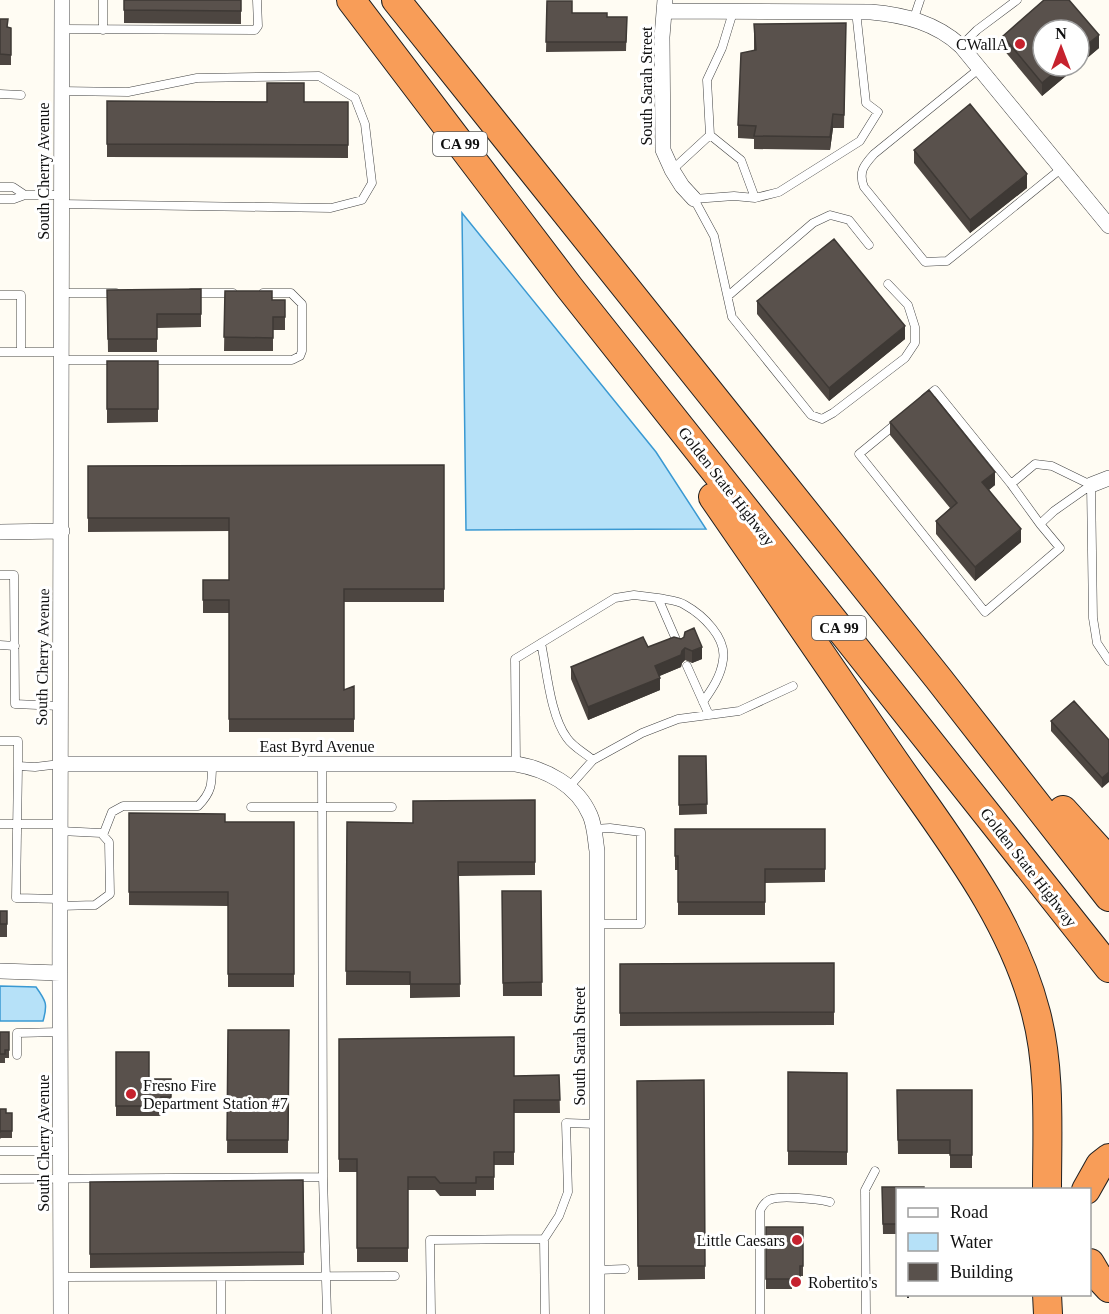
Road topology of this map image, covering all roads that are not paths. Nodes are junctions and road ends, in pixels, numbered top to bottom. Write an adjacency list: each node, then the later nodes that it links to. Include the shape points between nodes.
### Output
1 (62, 0): 12 (street, South Cherry Avenue)
2 (103, 0): 13 (lane)
3 (257, 0): 13 (lane, via 255,30)
4 (351, 0): 31 (highway, Golden State Highway / CA 99)
5 (396, 0): 58 (highway, CA 99)
6 (920, 0): 11 (lane)
7 (1017, 0): 14 (lane)
8 (665, 5): 10 (street); 21 (street, South Sarah Street, via 663,150)
9 (856, 11): 10 (street); 11 (street); 24 (lane, via 866,104 878,112 860,141 779,192)
10 (733, 12): 19 (lane, via 707,80)
11 (914, 18): 14 (street)
12 (62, 29): 13 (lane); 16 (street, South Cherry Avenue)
13 (103, 30)
14 (961, 46): 15 (street)
15 (980, 68): 20 (street); 20 (lane, via 862,167 864,187 925,262 947,261)
16 (62, 91): 27 (street, South Cherry Avenue); 27 (lane, via 128,92 197,78 319,76 355,98 365,124 372,183 362,200 332,208)
17 (0, 94): 18 (lane)
18 (21, 95)
19 (710, 135): 21 (lane); 24 (lane, via 741,160)
20 (1062, 168): 28 (street)
21 (672, 171): 25 (street, South Sarah Street)
22 (0, 187): 23 (lane, via 13,187)
23 (25, 195): 26 (lane); 27 (lane)
24 (755, 198): 25 (lane)
25 (694, 199): 38 (lane, via 714,236)
26 (0, 200)
27 (61, 200): 32 (street, South Cherry Avenue)
28 (1108, 224)
29 (869, 245): 38 (lane, via 849,220 831,215 813,223)
30 (888, 284): 38 (lane, via 908,305 915,327 915,344 905,358 822,419 811,415 732,317)
31 (569, 287): 83 (highway, Golden State Highway / CA 99); 96 (highway, via 965,863 1008,934 1040,1035 1047,1098)
32 (61, 293): 33 (lane); 41 (street, South Cherry Avenue)
33 (128, 293)
34 (185, 293): 35 (lane)
35 (244, 293)
36 (256, 293): 41 (lane, via 291,293 302,304 300,356 292,360)
37 (0, 295): 40 (lane, via 21,295)
38 (728, 296)
39 (0, 352): 40 (lane)
40 (21, 352): 41 (lane)
41 (61, 356): 48 (street, South Cherry Avenue)
42 (918, 404): 45 (lane, via 935,390)
43 (901, 419): 47 (lane, via 859,454 986,612 1060,548)
44 (1109, 478): 46 (street)
45 (1011, 484): 46 (lane, via 1035,464 1052,466); 47 (lane)
46 (1091, 485): 47 (lane); 56 (lane, via 1093,618 1097,643)
47 (1040, 524)
48 (62, 531): 49 (street); 61 (street, South Cherry Avenue)
49 (0, 532)
50 (0, 575): 54 (lane, via 14,575)
51 (658, 598): 52 (lane, via 615,598); 55 (lane); 60 (lane, via 684,603 712,627 722,643 724,658 719,678)
52 (542, 643): 64 (lane, via 560,724 568,740); 68 (lane, via 515,659)
53 (0, 645): 54 (lane)
54 (15, 646): 61 (lane, via 15,704)
55 (679, 646)
56 (1109, 661)
57 (687, 666): 60 (lane)
58 (938, 678): 79 (highway); 80 (highway, CA 99)
59 (794, 686): 62 (lane, via 739,711)
60 (703, 702): 62 (lane)
61 (60, 706): 65 (street, South Cherry Avenue)
62 (709, 715): 64 (lane, via 678,719 642,733)
63 (0, 741): 69 (lane, via 18,741)
64 (593, 760): 70 (lane)
65 (60, 764): 66 (street, East Byrd Avenue); 69 (lane); 76 (street, South Cherry Avenue)
66 (213, 764): 67 (street, East Byrd Avenue); 78 (lane, via 208,796 198,806 123,806 112,812)
67 (322, 764): 68 (street, East Byrd Avenue); 73 (lane)
68 (516, 764): 70 (street, East Byrd Avenue, via 547,773)
69 (18, 766): 75 (lane)
70 (568, 787): 77 (street, South Sarah Street, via 584,805)
71 (251, 807): 73 (lane)
72 (392, 807): 73 (lane)
73 (322, 808): 93 (lane)
74 (0, 824): 75 (lane)
75 (17, 824): 76 (lane); 81 (lane, via 16,898)
76 (60, 827): 78 (lane); 81 (street, South Cherry Avenue)
77 (594, 829): 82 (street, South Sarah Street); 82 (lane, via 641,832 641,924)
78 (103, 835): 81 (lane, via 109,842 110,894 95,905)
79 (1109, 861)
80 (1109, 897)
81 (60, 903): 85 (street, South Cherry Avenue)
82 (597, 924): 88 (street, South Sarah Street)
83 (1109, 968)
84 (0, 971): 85 (street)
85 (60, 973): 86 (street, South Cherry Avenue)
86 (60, 1032): 87 (lane, via 17,1033); 90 (street, South Cherry Avenue)
87 (17, 1055)
88 (597, 1124): 99 (lane, via 566,1123 568,1192); 102 (street, South Sarah Street)
89 (0, 1151): 90 (lane)
90 (61, 1151): 95 (street, South Cherry Avenue)
91 (1109, 1158): 97 (highway)
92 (875, 1171): 116 (lane, via 865,1190)
93 (323, 1177): 95 (lane); 106 (lane)
94 (0, 1179): 95 (lane)
95 (61, 1179): 104 (street, South Cherry Avenue)
96 (1047, 1188)
97 (1087, 1188)
98 (830, 1202): 115 (lane, via 813,1198 771,1199 763,1204)
99 (544, 1239): 112 (lane, via 430,1240); 113 (lane)
100 (1091, 1266): 107 (highway)
101 (625, 1269): 102 (lane)
102 (597, 1270): 114 (street, South Sarah Street)
103 (395, 1276): 106 (lane)
104 (61, 1277): 105 (lane); 109 (street, South Cherry Avenue)
105 (221, 1277): 106 (lane); 110 (lane)
106 (326, 1277): 111 (lane)
107 (1109, 1288)
108 (1047, 1296): 117 (highway)
109 (61, 1314)
110 (221, 1314)
111 (327, 1314)
112 (431, 1314)
113 (545, 1314)
114 (597, 1314)
115 (760, 1314)
116 (866, 1314)
117 (1048, 1314)

